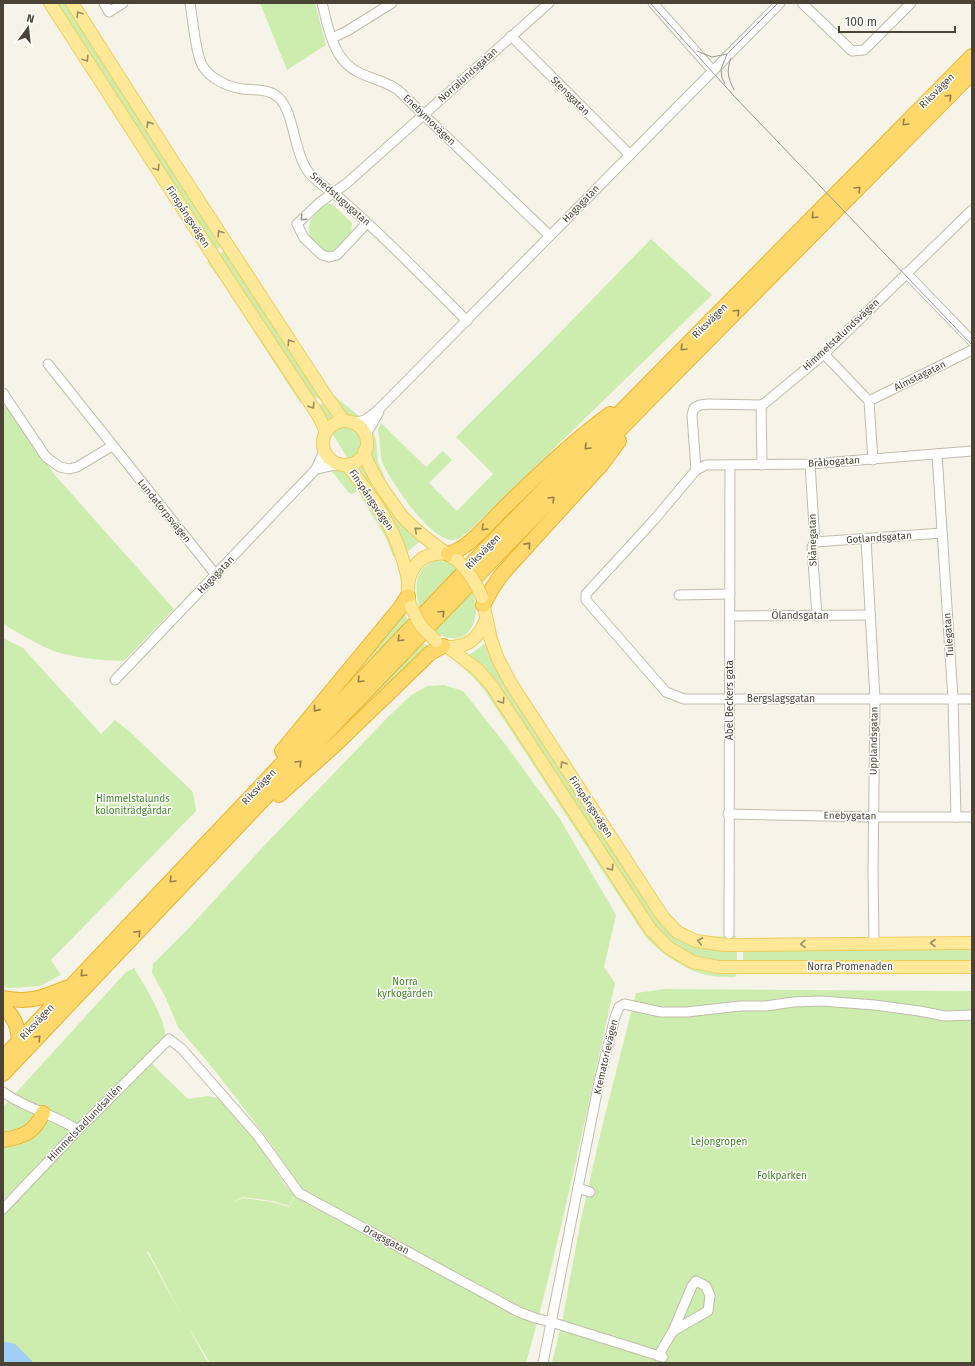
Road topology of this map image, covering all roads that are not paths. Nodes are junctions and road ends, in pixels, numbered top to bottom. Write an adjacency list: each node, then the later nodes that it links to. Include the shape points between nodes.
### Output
1 (50, 3): 36 (main road, Finspångsvägen, one-way to 36)
2 (72, 3): 35 (main road, Finspångsvägen, one-way to 2, via 328,399)
3 (104, 3): 4 (street, via 109,12)
4 (124, 3)
5 (190, 3): 20 (street, Smedstugugatan, via 202,65 210,74 230,86 265,91 278,96 285,106 308,173)
6 (322, 3): 14 (street, Enebymovägen)
7 (392, 3): 14 (street)
8 (549, 3): 13 (street, Norralundsgatan)
9 (652, 3): 16 (street)
10 (780, 3): 16 (street, Hagagatan)
11 (802, 3): 12 (street, via 852,51 864,50)
12 (911, 3)
13 (511, 36): 18 (street, Norralundsgatan); 19 (street, Stensgatan)
14 (332, 38): 18 (street, Enebymovägen, via 337,52 348,66 390,84)
15 (972, 56): 31 (highway, Riksvägen, one-way to 31)
16 (713, 71): 19 (street, Hagagatan)
17 (972, 73): 31 (highway, Riksvägen, one-way to 17)
18 (423, 116): 20 (street, Norralundsgatan); 23 (street, Enebymovägen)
19 (630, 155): 23 (street, Hagagatan)
20 (333, 193): 22 (street, Smedstugugatan); 22 (street, Norralundsgatan, one-way to 22, via 318,203 297,224 304,238 322,255 337,255)
21 (972, 210): 24 (street, Himmelstalundsvägen)
22 (367, 223): 25 (street, Smedstugugatan)
23 (550, 236): 25 (street, Hagagatan)
24 (906, 273): 26 (street); 28 (street, Himmelstalundsvägen)
25 (467, 320): 34 (street, Hagagatan)
26 (972, 341)
27 (972, 350): 32 (street, Almstagatan)
28 (824, 354): 32 (street); 33 (street, Himmelstalundsvägen)
29 (48, 364): 37 (street, Lundatorpsvägen)
30 (3, 393): 37 (street, via 46,457 60,467 76,467)
31 (645, 395): 52 (highway, one-way to 52, via 594,425); 58 (highway, one-way to 31, via 502,574 602,464 626,432); 73 (highway, Riksvägen, one-way to 31); 74 (highway, Riksvägen, one-way to 74, via 495,539)
32 (869, 401): 42 (street)
33 (761, 405): 45 (street); 48 (street, via 708,404 694,408 692,415)
34 (382, 406): 35 (street, Hagagatan, via 365,420); 38 (street, Hagagatan, via 368,431)
35 (348, 422): 36 (main road, via 338,422); 38 (main road, via 359,426 364,432)
36 (326, 431): 39 (main road, via 323,438)
37 (112, 446): 53 (street, Lundatorpsvägen)
38 (365, 448): 43 (main road, via 361,458); 52 (main road, Finspångsvägen, one-way to 38, via 401,515 367,462)
39 (324, 450): 43 (main road, via 327,458); 47 (street, Hagagatan)
40 (972, 451): 41 (street, Bråbogatan)
41 (937, 454): 42 (street, Bråbogatan); 49 (street, Tulegatan)
42 (873, 460): 44 (street, Bråbogatan)
43 (343, 464): 47 (street); 54 (main road, Finspångsvägen, via 366,489 390,527 400,548)
44 (810, 464): 45 (street, Bråbogatan); 51 (street, Skånegatan)
45 (762, 465): 46 (street, Bråbogatan)
46 (730, 466): 48 (street, Bråbogatan, via 706,465); 55 (street, Abel Beckers gata)
47 (316, 469): 53 (street, Hagagatan)
48 (696, 470): 65 (street, Bergslagsgatan, via 586,594 586,600 666,692 684,699)
49 (942, 533): 50 (street, Gotlandsgatan); 67 (street, Tulegatan)
50 (866, 539): 51 (street, Gotlandsgatan); 59 (street, Upplandsgatan)
51 (815, 542): 61 (street, Skånegatan, via 812,547)
52 (453, 557): 54 (main road, via 438,553 430,554 414,567); 58 (main road, bridge, via 478,585)
53 (216, 575): 64 (street, Hagagatan)
54 (408, 580): 57 (main road)
55 (730, 594): 56 (street); 60 (street, Abel Beckers gata)
56 (679, 595)
57 (409, 601): 63 (main road, bridge, via 421,626); 74 (highway, one-way to 74, via 400,608)
58 (483, 601): 62 (main road)
59 (870, 615): 61 (street, Ölandsgatan); 66 (street, Upplandsgatan)
60 (730, 616): 61 (street, Ölandsgatan); 65 (street, Abel Beckers gata)
61 (817, 616)
62 (486, 620): 63 (main road, via 472,641 462,646); 76 (main road, Finspångsvägen, one-way to 62, via 738,945 696,942 677,932 663,917 510,682 491,640)
63 (442, 645): 73 (highway, via 430,653 318,761); 79 (main road, Finspångsvägen, one-way to 79, via 478,670 492,686 651,930 669,948 693,962)
64 (115, 680)
65 (730, 699): 66 (street, Bergslagsgatan); 69 (street, Abel Beckers gata)
66 (875, 699): 67 (street, Bergslagsgatan); 70 (street, Upplandsgatan)
67 (953, 699): 68 (street, Bergslagsgatan); 71 (street, Tulegatan)
68 (972, 699)
69 (728, 814): 70 (street, Enebygatan); 75 (street, Abel Beckers gata)
70 (873, 817): 71 (street, Enebygatan); 76 (street, Upplandsgatan)
71 (956, 817): 72 (street, Enebygatan)
72 (972, 817)
73 (224, 842): 86 (highway, Riksvägen, one-way to 73)
74 (199, 851): 80 (highway, Riksvägen, one-way to 80)
75 (729, 934)
76 (874, 943): 77 (main road, one-way to 76)
77 (972, 943)
78 (972, 967): 79 (main road, Norra Promenaden)
79 (728, 968)
80 (70, 987): 81 (highway, via 29,1000); 85 (highway, Riksvägen)
81 (3, 998)
82 (3, 1008): 85 (highway, via 9,1012 16,1024)
83 (972, 1015): 91 (street, Krematorievägen, via 945,1016 875,1005 821,1001 686,1012 661,1012 624,1004 619,1007 611,1031)
84 (169, 1039): 89 (street, Himmelstadlundsallén); 94 (street, Dragsgatan, via 182,1049 258,1136 299,1193 519,1312)
85 (19, 1042): 86 (highway, Riksvägen)
86 (6, 1066)
87 (3, 1092): 88 (street)
88 (43, 1113): 89 (street); 90 (highway, via 32,1130 18,1137)
89 (78, 1130): 93 (street, Himmelstadlundsallén)
90 (3, 1140)
91 (578, 1188): 92 (street); 94 (street, Krematorievägen)
92 (590, 1192)
93 (3, 1208)
94 (551, 1322): 95 (street, Dragsgatan, via 660,1356); 96 (street, Krematorievägen)
95 (673, 1331): 95 (street, via 708,1311 710,1296 706,1286 696,1281 692,1286)
96 (543, 1363)

